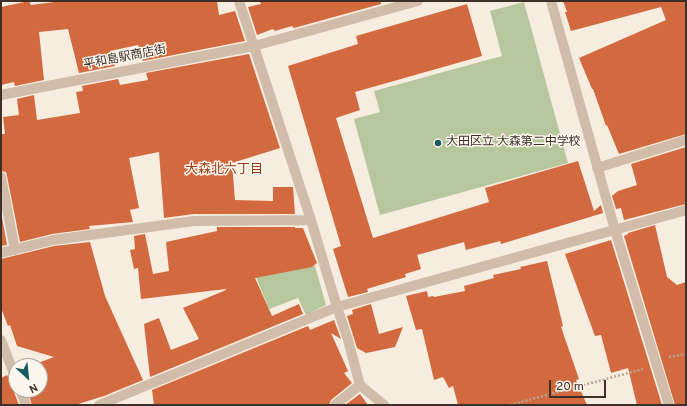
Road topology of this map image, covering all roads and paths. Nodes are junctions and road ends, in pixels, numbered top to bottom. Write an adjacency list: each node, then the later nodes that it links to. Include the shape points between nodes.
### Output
1 (239, 1): 4 (street)
2 (418, 1): 4 (street, 平和島駅商店街)
3 (551, 1): 7 (street)
4 (254, 46): 5 (street, 平和島駅商店街); 10 (street)
5 (1, 95)
6 (686, 140): 7 (street)
7 (597, 168): 11 (street)
8 (1, 177): 12 (street)
9 (686, 210): 11 (street)
10 (311, 220): 12 (street, via 194,221 53,240); 14 (street)
11 (615, 230): 14 (street); 17 (street)
12 (16, 250): 13 (street)
13 (1, 253)
14 (336, 307): 18 (street); 19 (street)
15 (1, 340): 16 (street)
16 (8, 358)
17 (657, 366): 22 (path); 23 (street)
18 (360, 385): 20 (street); 21 (street)
19 (99, 405)
20 (335, 405)
21 (384, 405)
22 (510, 405)
23 (669, 405)

